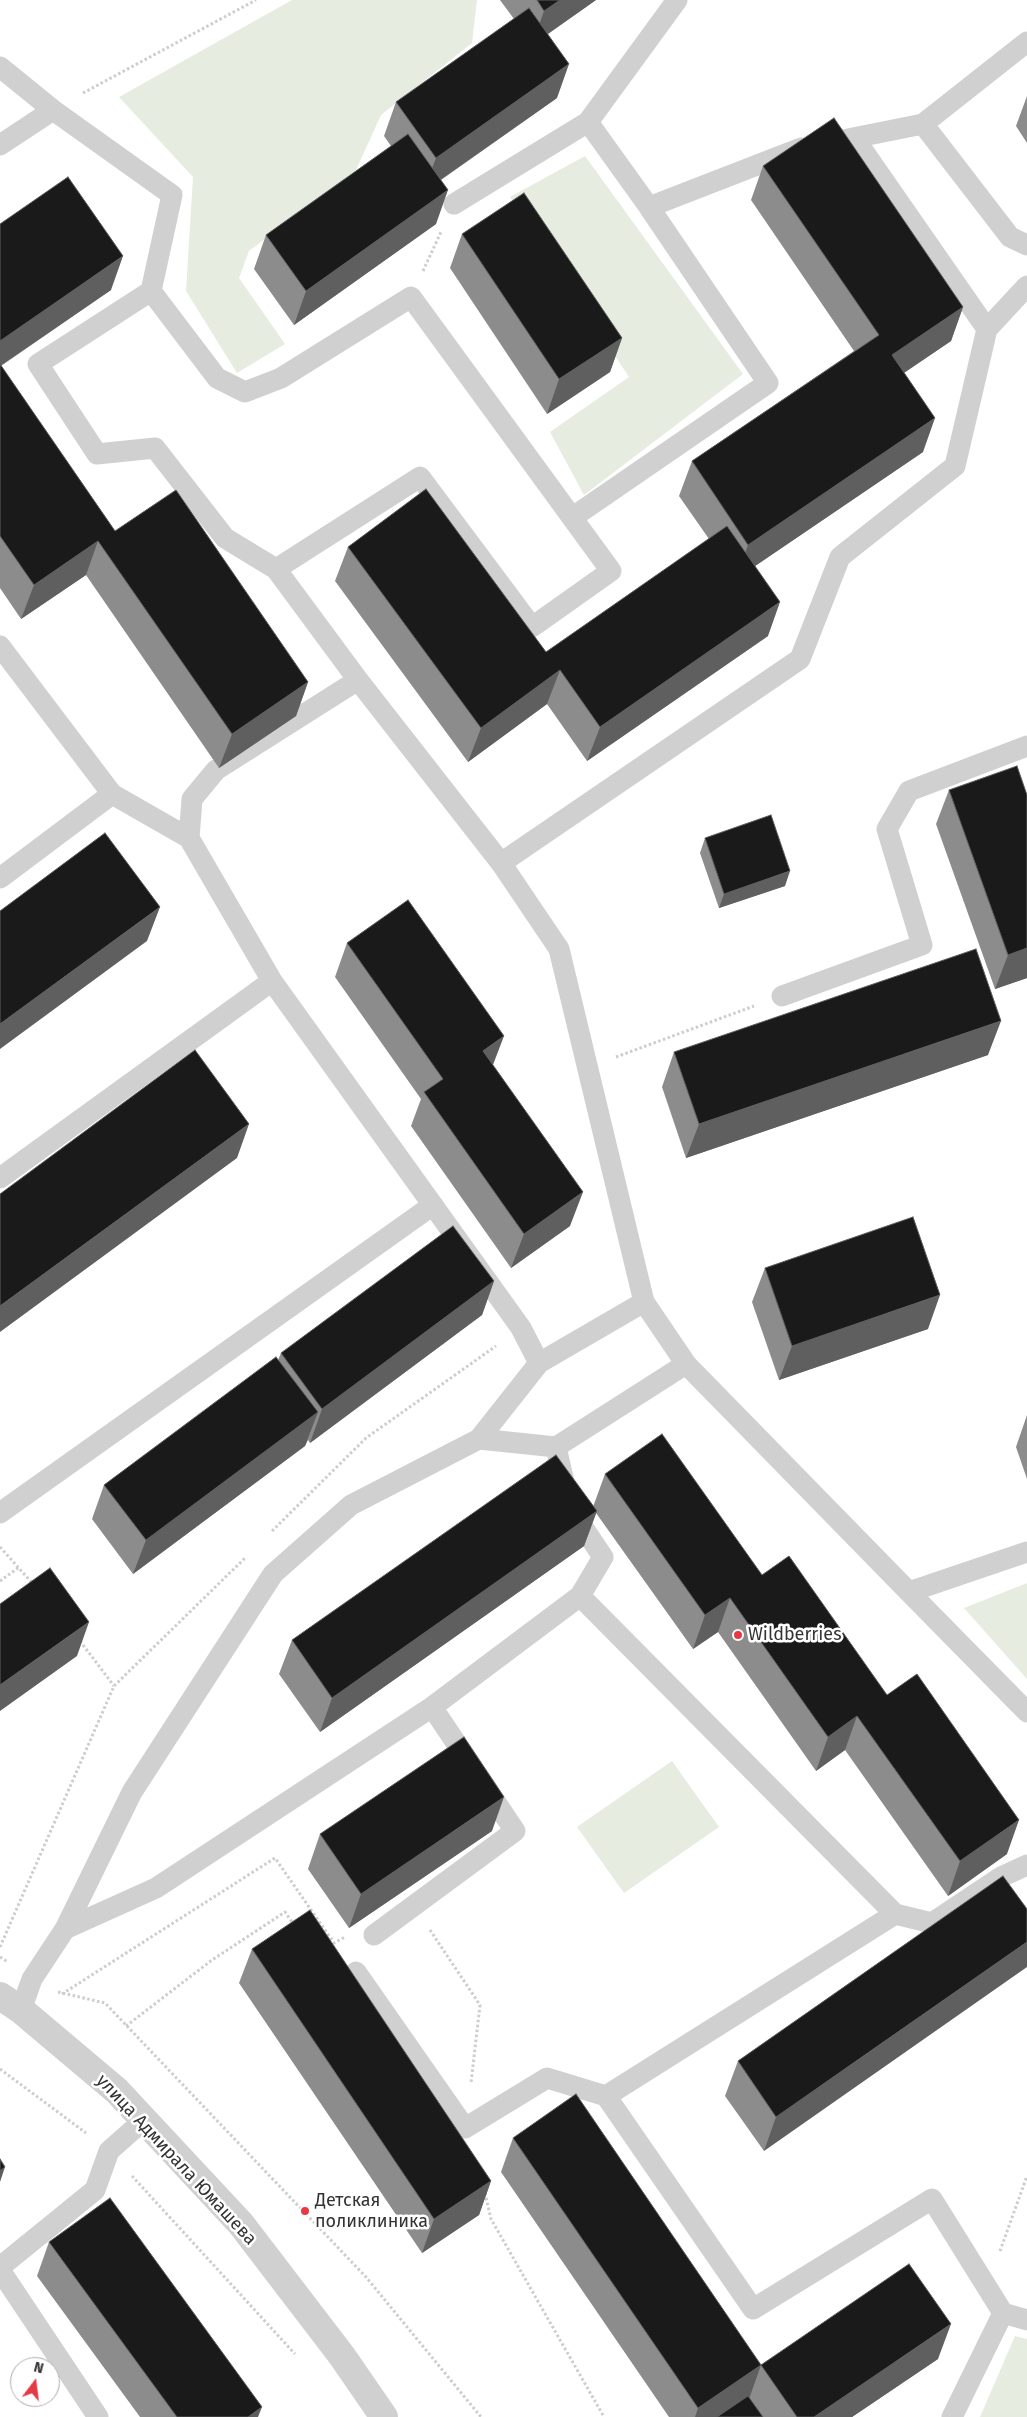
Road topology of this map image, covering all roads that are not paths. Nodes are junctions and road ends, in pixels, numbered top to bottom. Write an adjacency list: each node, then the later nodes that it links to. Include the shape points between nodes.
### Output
1 (677, 0): 5 (lane)
2 (1027, 42): 6 (lane)
3 (0, 67): 4 (lane)
4 (52, 110): 8 (lane); 13 (lane, via 172,195)
5 (588, 122): 9 (lane); 10 (lane)
6 (923, 124): 7 (lane); 11 (lane, via 1010,237)
7 (855, 139): 10 (lane, via 812,144); 14 (lane)
8 (0, 145)
9 (454, 204)
10 (649, 207): 15 (lane, via 768,384)
11 (1027, 244)
12 (1027, 286): 14 (lane)
13 (151, 291): 15 (lane, via 217,378 245,392 281,378 411,297); 16 (lane, via 38,364 97,454 155,448 225,538)
14 (987, 329): 22 (lane, via 955,466 840,558 800,659)
15 (573, 517): 16 (lane, via 611,571 532,627 420,477)
16 (276, 569): 18 (lane)
17 (0, 646): 20 (lane)
18 (358, 680): 21 (lane, via 216,770 192,799); 22 (lane)
19 (1027, 746): 25 (lane, via 909,791 887,829 922,945)
20 (112, 794): 21 (lane); 23 (lane)
21 (189, 838): 24 (lane)
22 (501, 863): 28 (lane, via 559,949)
23 (0, 878)
24 (272, 981): 26 (lane); 27 (lane)
25 (782, 996)
26 (0, 1178)
27 (433, 1205): 29 (lane, via 521,1328); 33 (lane)
28 (644, 1302): 29 (lane); 30 (lane)
29 (539, 1363): 31 (lane)
30 (686, 1364): 32 (lane); 35 (lane)
31 (479, 1439): 32 (lane); 41 (lane, via 351,1505 273,1574 132,1792)
32 (556, 1447): 36 (lane, via 570,1508 603,1557)
33 (0, 1513)
34 (1027, 1552): 35 (lane)
35 (908, 1592): 38 (lane)
36 (580, 1596): 37 (lane); 40 (lane)
37 (432, 1707): 41 (lane, via 156,1888); 42 (lane, via 515,1831)
38 (1027, 1712)
39 (1027, 1866): 40 (lane, via 1001,1878 932,1923)
40 (895, 1914): 45 (lane)
41 (65, 1929): 44 (lane, via 32,1979)
42 (374, 1935)
43 (356, 1972): 45 (lane, via 465,2128 547,2078)
44 (11, 2003): 46 (street, улица Адмирала Юмашева, via 116,2091)
45 (606, 2096): 48 (lane, via 753,2309 932,2199)
46 (144, 2120): 47 (lane, via 109,2151 96,2190); 51 (street, улица Адмирала Юмашева, via 241,2224 342,2356)
47 (0, 2268): 50 (lane)
48 (1003, 2313): 49 (lane); 52 (lane)
49 (1027, 2320)
50 (98, 2417)
51 (384, 2417)
52 (952, 2417)

